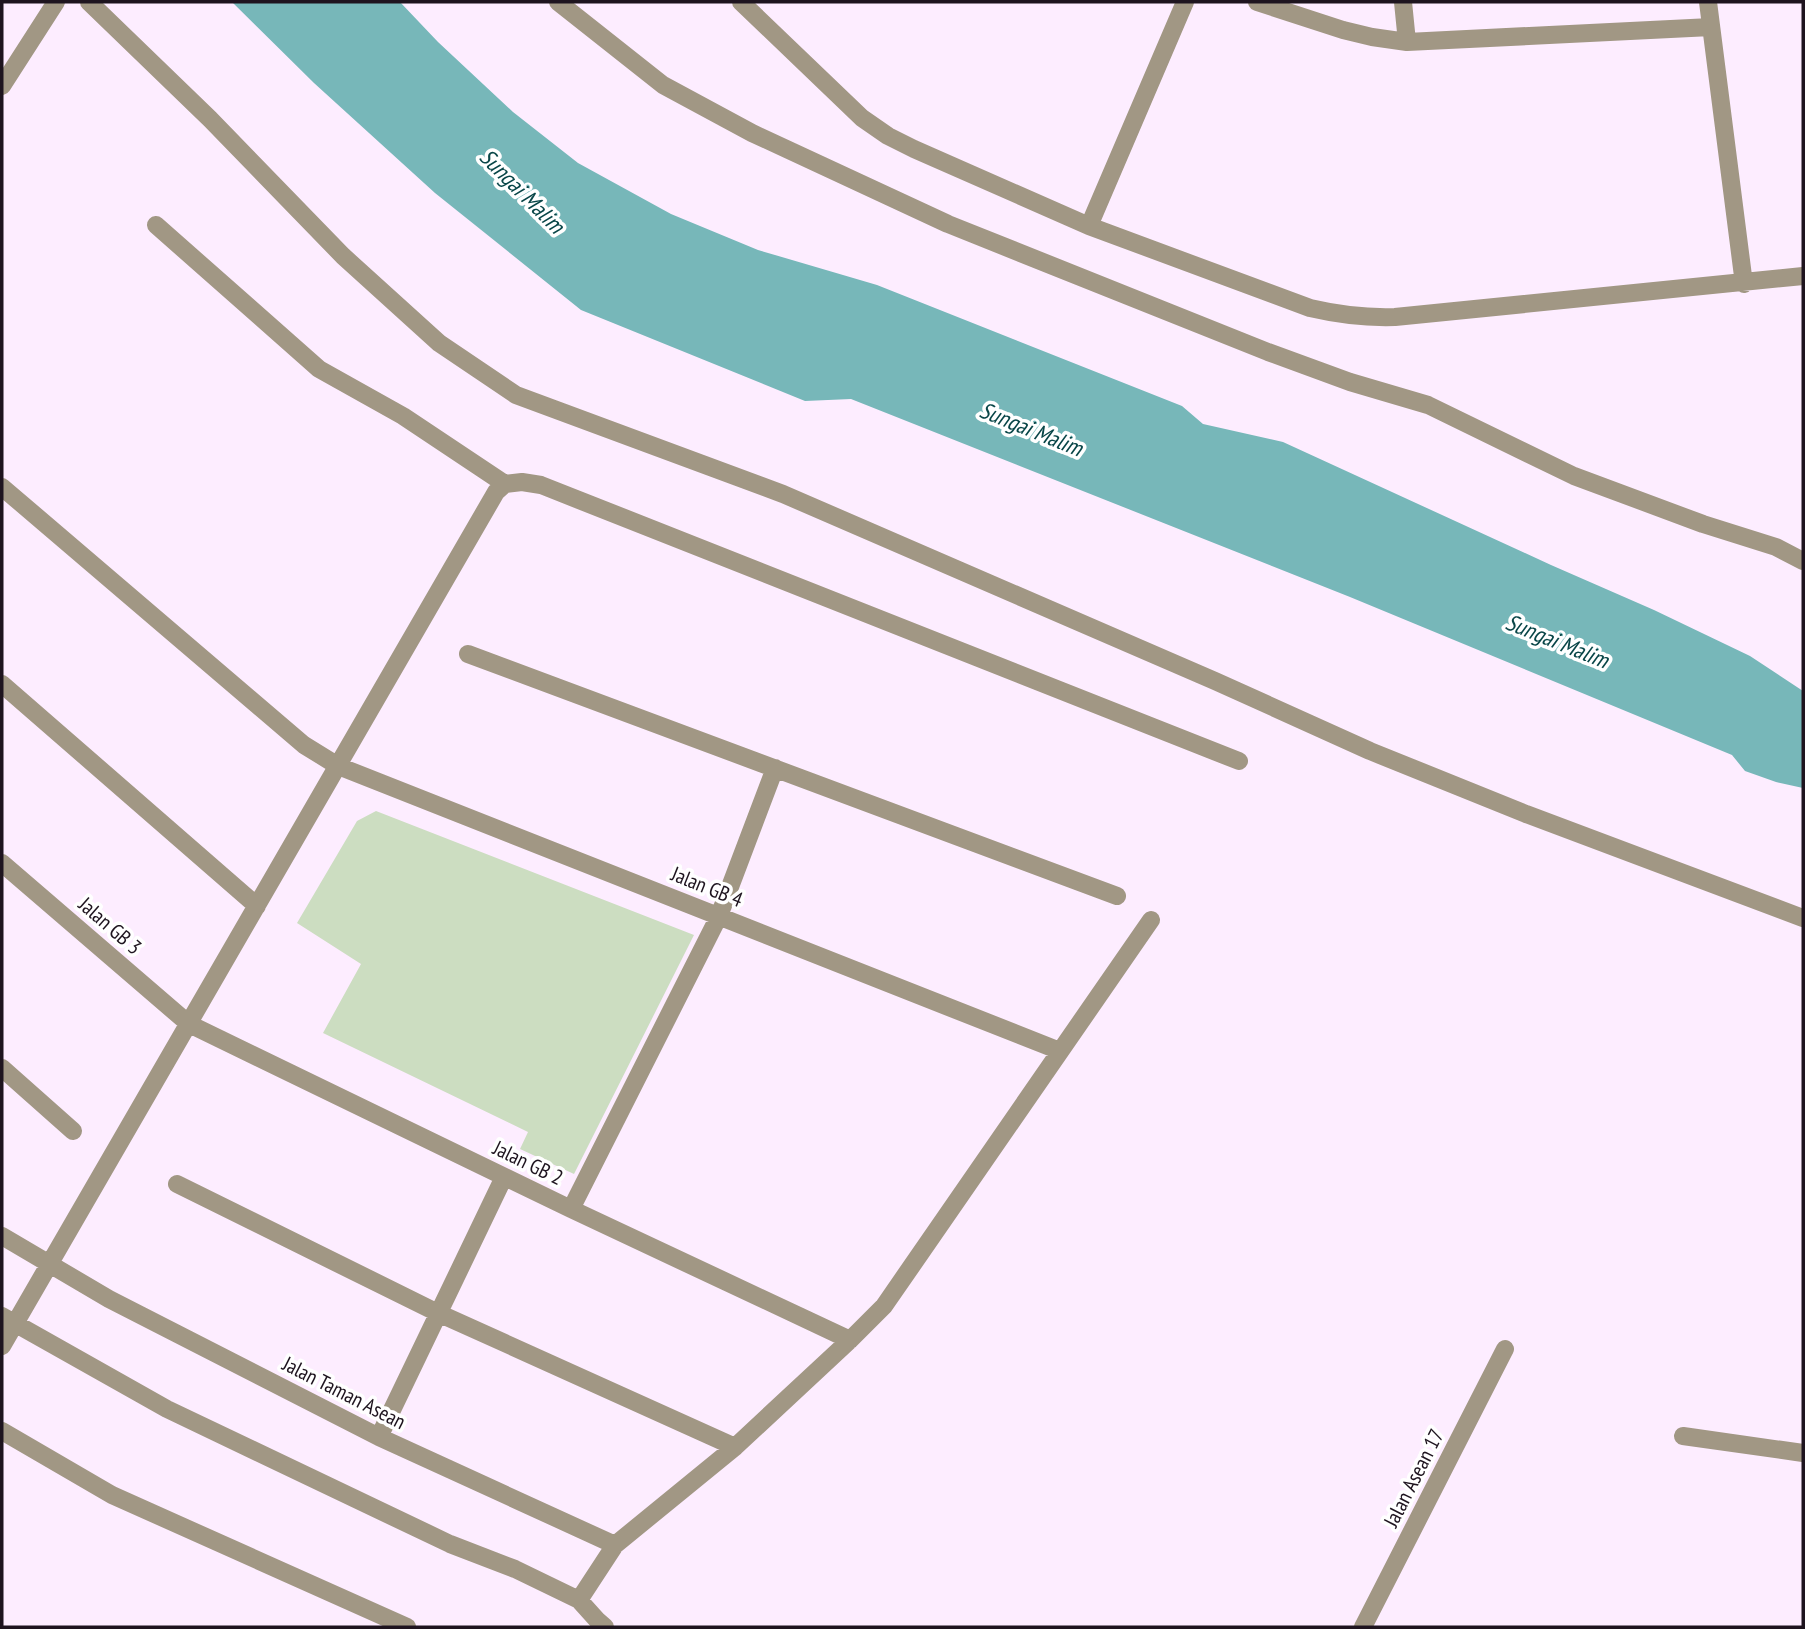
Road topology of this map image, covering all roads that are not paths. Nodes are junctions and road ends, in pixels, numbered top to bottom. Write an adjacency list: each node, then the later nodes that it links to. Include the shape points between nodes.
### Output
1 (56, 2): 11 (street)
2 (89, 2): 28 (street, via 353,265 439,343 516,395 783,494 1370,751)
3 (558, 2): 18 (street, via 663,85 752,133 947,224 1268,352 1428,405 1574,476 1776,547)
4 (741, 2): 13 (street, via 862,118 888,136)
5 (1185, 2): 13 (street)
6 (1257, 2): 10 (street, via 1343,30)
7 (1403, 2): 10 (street)
8 (1708, 2): 9 (street)
9 (1711, 27): 10 (street); 15 (street)
10 (1407, 42)
11 (2, 86)
12 (156, 225): 16 (street, via 319,369 403,416)
13 (1089, 226): 15 (street, via 1310,308 1364,318)
14 (1803, 276): 15 (street)
15 (1744, 284)
16 (505, 484): 21 (street, via 541,485); 22 (street, via 496,492)
17 (2, 487): 22 (street, Jalan GB 4, via 304,746)
18 (1803, 561)
19 (468, 654): 23 (street)
20 (2, 684): 26 (street)
21 (1239, 761)
22 (338, 766): 26 (street); 27 (street, Jalan GB 4)
23 (775, 768): 25 (street); 27 (street)
24 (2, 863): 30 (street, Jalan GB 3)
25 (1117, 896)
26 (257, 906): 30 (street)
27 (719, 916): 31 (street, Jalan GB 4); 36 (street)
28 (1803, 918)
29 (1151, 920): 31 (street)
30 (188, 1024): 34 (street, Jalan GB 2); 38 (street)
31 (1060, 1051): 41 (street, via 884,1306)
32 (2, 1068): 33 (street)
33 (73, 1131)
34 (504, 1177): 36 (street, Jalan GB 2); 39 (street)
35 (177, 1184): 39 (street)
36 (572, 1209): 41 (street, Jalan GB 2)
37 (2, 1237): 38 (street, Jalan Taman Asean)
38 (49, 1264): 40 (street); 46 (street, Jalan Taman Asean)
39 (438, 1313): 46 (street); 47 (street)
40 (8, 1320): 42 (street); 50 (street, via 167,1409)
41 (850, 1340): 47 (street)
42 (2, 1346)
43 (1505, 1349): 53 (street, Jalan Asean 17)
44 (2, 1431): 51 (street, via 112,1495)
45 (1683, 1436): 48 (street)
46 (379, 1437): 49 (street, Jalan Taman Asean)
47 (735, 1447): 49 (street)
48 (1803, 1453)
49 (615, 1545): 50 (street)
50 (579, 1600): 52 (street)
51 (407, 1627)
52 (605, 1627)
53 (1363, 1627)

